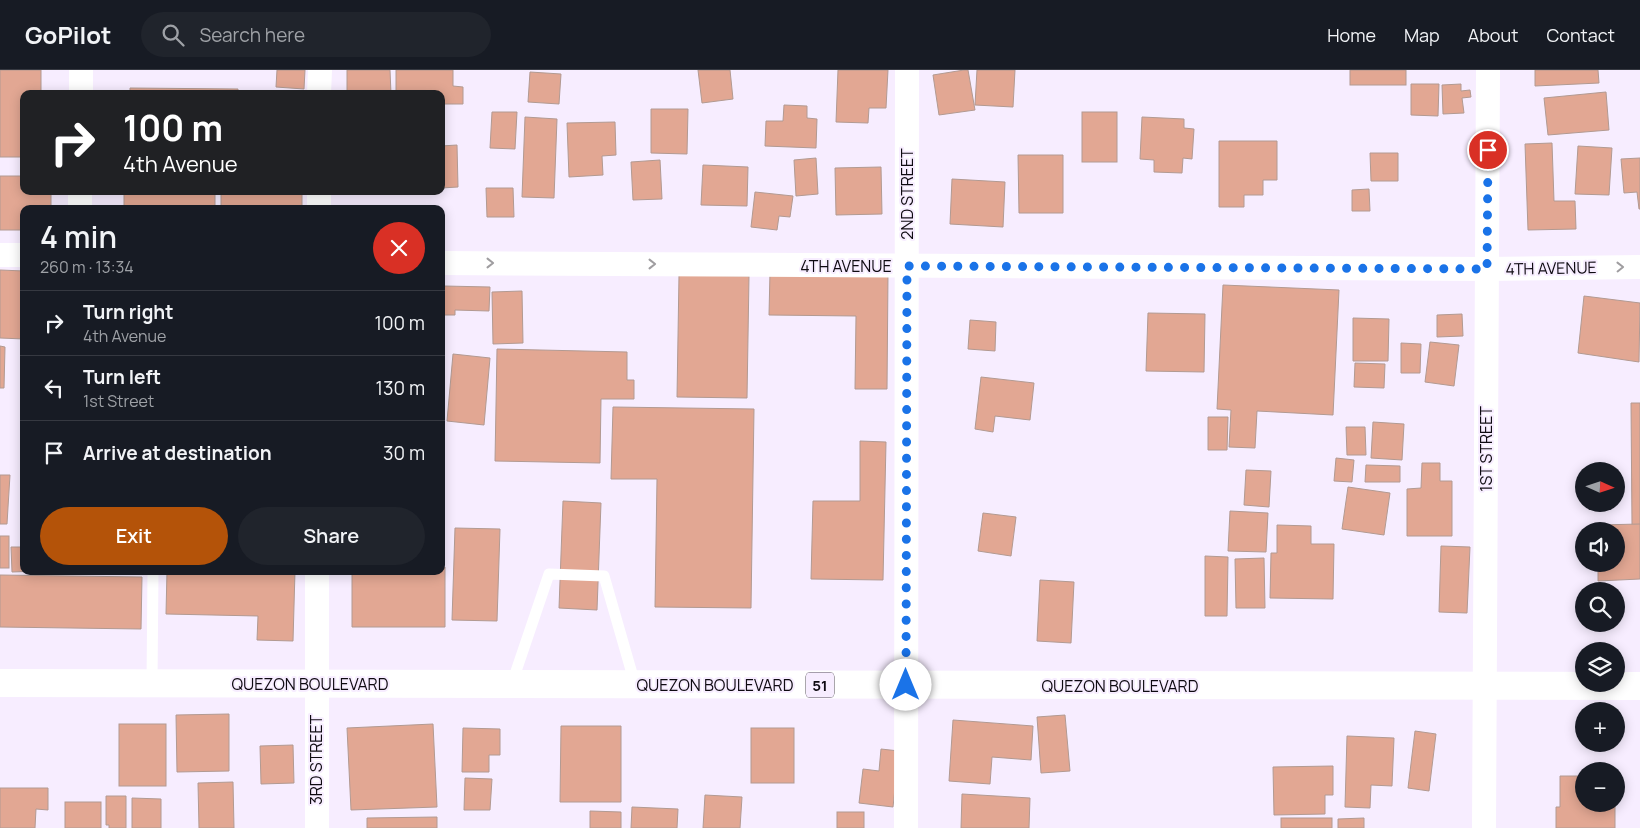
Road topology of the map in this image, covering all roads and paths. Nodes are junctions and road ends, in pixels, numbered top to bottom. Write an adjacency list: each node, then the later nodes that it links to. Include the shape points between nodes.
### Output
1 (81, 70): 5 (street)
2 (320, 70): 6 (street)
3 (907, 70): 10 (street, 2ND STREET)
4 (1488, 70): 12 (street, 1ST STREET)
5 (81, 90)
6 (319, 90)
7 (0, 255): 8 (street)
8 (20, 255)
9 (445, 263): 10 (street, 4TH AVENUE, one-way to 10)
10 (907, 266): 12 (street, 4TH AVENUE); 20 (street, 2ND STREET)
11 (1640, 267): 12 (street, 4TH AVENUE, one-way to 11)
12 (1487, 269): 21 (street, 1ST STREET)
13 (153, 575): 16 (lane)
14 (317, 575): 17 (street, 3RD STREET)
15 (0, 683): 16 (highway, QUEZON BOULEVARD / 51)
16 (152, 683): 17 (highway, QUEZON BOULEVARD / 51)
17 (316, 684): 18 (highway, QUEZON BOULEVARD / 51); 23 (street, 3RD STREET)
18 (511, 684): 19 (highway, QUEZON BOULEVARD / 51); 19 (lane, via 549,574 604,576)
19 (635, 684): 20 (highway, QUEZON BOULEVARD / 51)
20 (906, 685): 21 (highway, QUEZON BOULEVARD / 51); 24 (street, 2ND STREET)
21 (1484, 686): 22 (highway, QUEZON BOULEVARD / 51); 25 (street, 1ST STREET)
22 (1640, 686)
23 (316, 828)
24 (906, 828)
25 (1484, 828)

